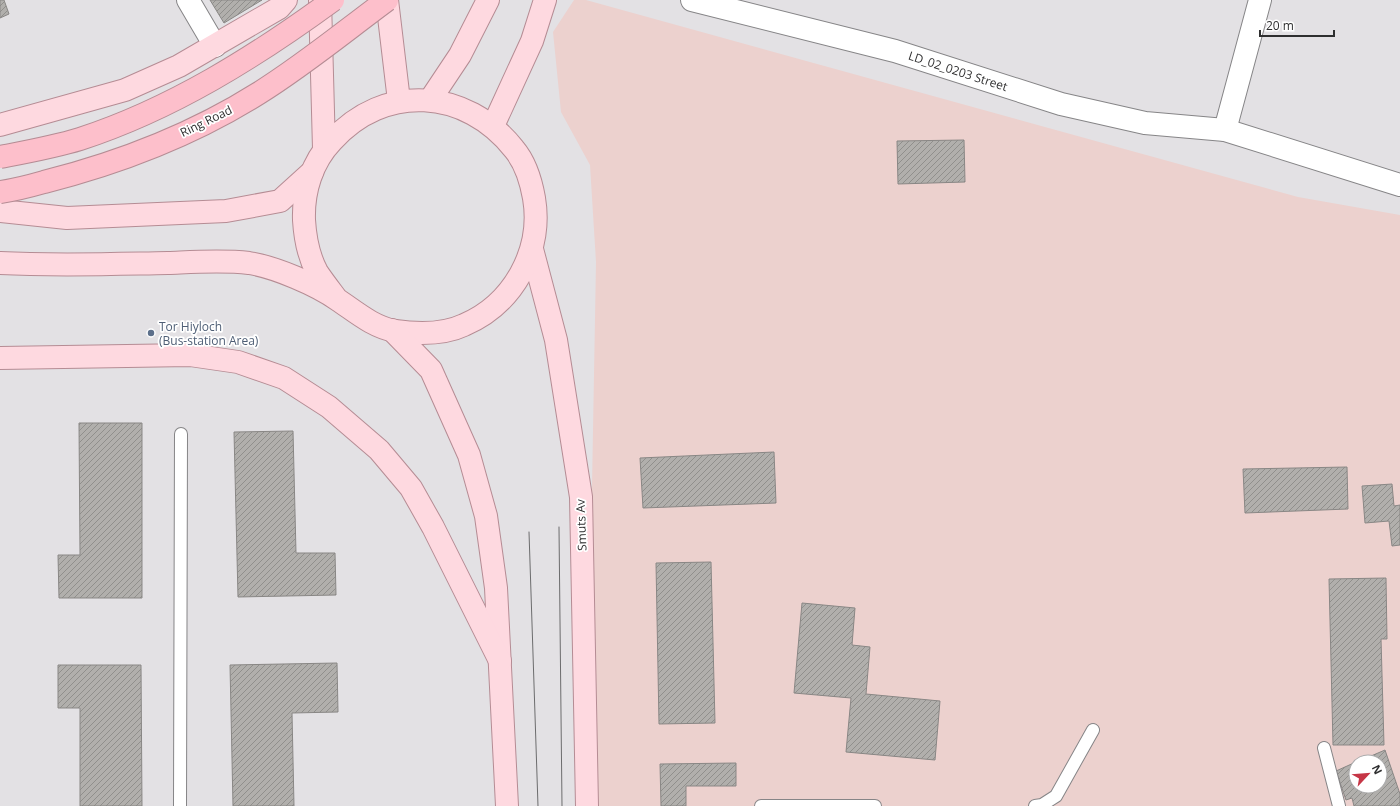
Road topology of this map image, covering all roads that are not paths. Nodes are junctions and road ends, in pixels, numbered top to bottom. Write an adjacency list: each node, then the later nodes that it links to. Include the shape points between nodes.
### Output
1 (188, 0): 10 (street)
2 (286, 0): 10 (main road, via 278,8)
3 (320, 0): 16 (main road)
4 (334, 0): 17 (highway, bridge, via 280,39 190,92 139,116 79,139)
5 (387, 0): 12 (main road); 20 (highway, Ring Road, bridge, via 300,65 225,113 123,158 65,177)
6 (488, 0): 11 (main road, via 460,55)
7 (545, 0): 14 (main road, via 532,41)
8 (692, 0): 15 (street, LD_02_0203 Street, via 895,51 1061,104 1145,123)
9 (1260, 0): 15 (street)
10 (215, 46): 13 (main road, via 179,66 125,90)
11 (430, 100): 12 (main road); 14 (main road, via 463,108)
12 (399, 101): 16 (main road, via 370,110 357,118 345,126)
13 (0, 125)
14 (494, 126): 22 (main road, via 516,151 531,181 537,215)
15 (1225, 130): 19 (street, LD_02_0203 Street)
16 (324, 149): 18 (main road)
17 (0, 157)
18 (312, 172): 21 (main road, via 280,201 226,211 67,218); 24 (main road, via 303,205 305,239 316,271)
19 (1400, 185)
20 (0, 192)
21 (0, 211)
22 (532, 249): 25 (main road, via 518,281 493,308 469,323 428,334); 33 (main road, Smuts Av, via 556,340 581,497)
23 (0, 263): 24 (main road, via 250,263 286,273)
24 (336, 298): 25 (main road, via 362,318)
25 (392, 330): 28 (main road, via 431,370 474,467 486,516 496,588)
26 (0, 358): 28 (main road, via 190,355 238,362 284,378 329,407 379,450 411,488)
27 (181, 434): 31 (lane)
28 (500, 661): 32 (main road)
29 (1093, 730): 36 (lane, via 1056,796 1042,805)
30 (1324, 748): 37 (lane)
31 (180, 806)
32 (507, 806)
33 (587, 806)
34 (761, 806): 35 (lane)
35 (875, 806)
36 (1035, 806)
37 (1339, 806)

